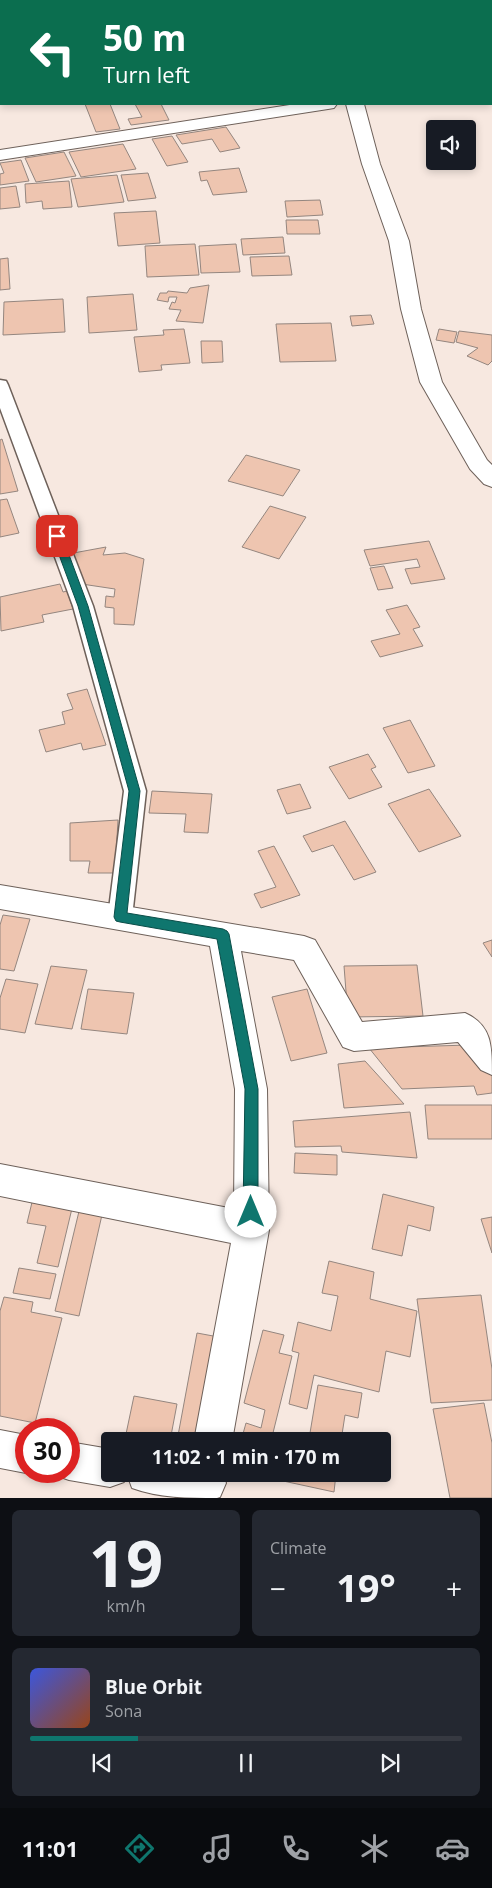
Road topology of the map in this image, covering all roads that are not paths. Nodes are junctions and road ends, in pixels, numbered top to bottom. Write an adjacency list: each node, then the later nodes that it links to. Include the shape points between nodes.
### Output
1 (322, 105): 3 (street)
2 (355, 105): 5 (street, via 371,164 399,241 411,309 430,382 478,464)
3 (0, 156)
4 (0, 385): 7 (lane, via 83,606 135,791)
5 (492, 479)
6 (0, 897): 7 (street)
7 (120, 917): 8 (street)
8 (223, 934): 9 (street, via 304,949 354,1037 465,1027); 11 (street, via 252,1089)
9 (492, 1060)
10 (0, 1180): 11 (street)
11 (250, 1230): 12 (street)
12 (215, 1432)
13 (0, 1449): 14 (street)
14 (15, 1452)
15 (80, 1463): 16 (street)
16 (101, 1466)
17 (190, 1482): 18 (street)
18 (206, 1485)

